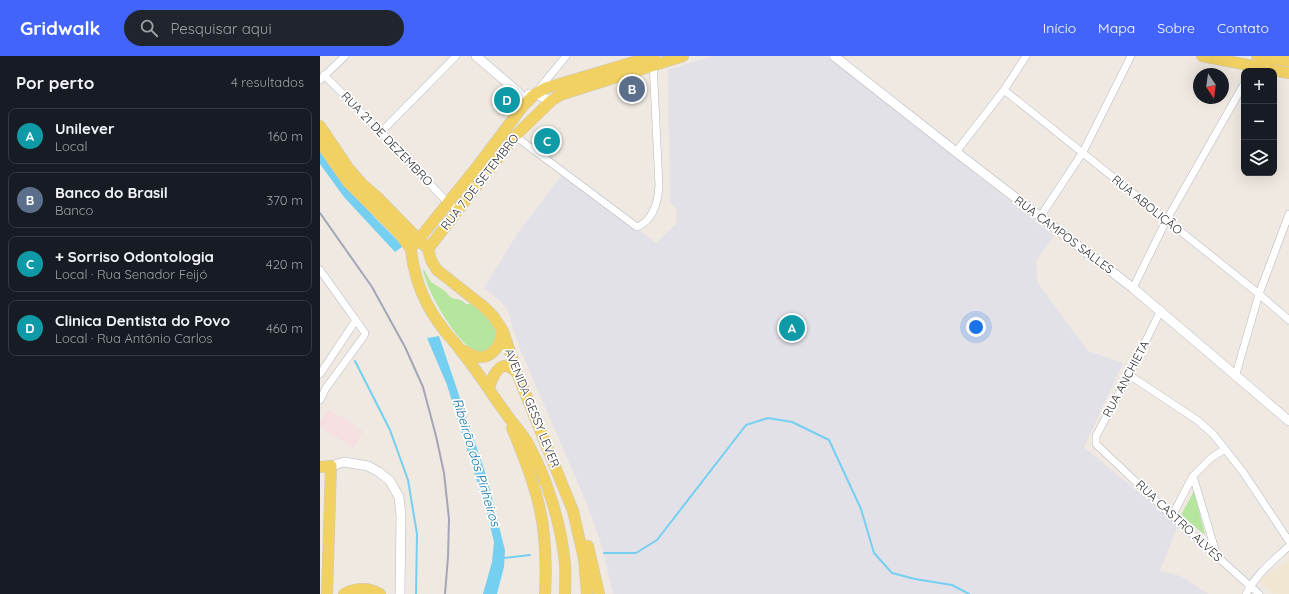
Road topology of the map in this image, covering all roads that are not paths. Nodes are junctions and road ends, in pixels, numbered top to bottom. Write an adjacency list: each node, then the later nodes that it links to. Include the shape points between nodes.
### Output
1 (345, 56): 14 (street)
2 (456, 56): 24 (street)
3 (476, 56): 19 (main road)
4 (566, 56): 15 (street)
5 (683, 56): 10 (main road)
6 (834, 56): 27 (main road, RUA CAMPOS SALLES)
7 (1026, 56): 18 (street)
8 (1131, 56): 28 (street)
9 (1202, 56): 12 (main road)
10 (652, 58): 16 (main road); 21 (main road, RUA 7 DE SETEMBRO); 25 (street, via 659,186 655,209 646,222 637,227)
11 (1289, 61): 12 (main road)
12 (1255, 62): 13 (main road)
13 (1289, 73)
14 (322, 77): 24 (street, RUA 21 DE DEZEMBRO)
15 (548, 77): 16 (main road); 20 (street)
16 (559, 85): 20 (main road)
17 (1241, 89): 33 (street)
18 (1004, 90): 27 (street); 28 (street, RUA ABOLIÇÃO)
19 (518, 92): 20 (main road); 22 (main road, via 524,102)
20 (535, 94): 21 (main road); 22 (main road, RUA 7 DE SETEMBRO)
21 (551, 101): 25 (main road, RUA 7 DE SETEMBRO)
22 (523, 106): 29 (main road, RUA 7 DE SETEMBRO)
23 (320, 126): 34 (main road, via 362,184)
24 (381, 132): 29 (street, RUA 21 DE DEZEMBRO)
25 (515, 136): 30 (main road, RUA 7 DE SETEMBRO)
26 (320, 142): 35 (main road, via 348,182 399,233)
27 (956, 152): 32 (main road, RUA CAMPOS SALLES)
28 (1083, 152): 32 (street); 33 (street, RUA ABOLIÇÃO)
29 (448, 202): 30 (street, RUA 21 DE DEZEMBRO); 34 (main road, RUA 7 DE SETEMBRO)
30 (458, 210): 36 (main road, RUA 7 DE SETEMBRO)
31 (1289, 214): 39 (street)
32 (1040, 217): 38 (main road, RUA CAMPOS SALLES)
33 (1166, 221): 38 (street); 39 (street, RUA ABOLIÇÃO)
34 (418, 239): 35 (main road, RUA 7 DE SETEMBRO); 36 (main road)
35 (411, 249): 44 (main road, AVENIDA GESSY LEVER, via 420,292 443,329)
36 (428, 249): 43 (main road, AVENIDA GESSY LEVER, via 437,270 484,307)
37 (320, 270): 41 (street)
38 (1133, 288): 40 (main road, RUA CAMPOS SALLES)
39 (1259, 294): 42 (street, RUA ABOLIÇÃO); 47 (street)
40 (1161, 310): 47 (main road, RUA CAMPOS SALLES, via 1193,340); 48 (street, RUA ANCHIETA)
41 (356, 320): 46 (street); 50 (street, via 365,333 364,336)
42 (1289, 320)
43 (503, 331): 44 (main road, via 498,347 485,356 475,356); 45 (main road, AVENIDA GESSY LEVER)
44 (461, 350): 49 (main road, AVENIDA GESSY LEVER)
45 (517, 373): 49 (main road, via 510,368 499,368 495,371); 57 (main road, AVENIDA GESSY LEVER)
46 (320, 374)
47 (1236, 374): 52 (main road, RUA CAMPOS SALLES)
48 (1129, 375): 53 (street, RUA ANCHIETA, via 1096,436 1095,441); 54 (street, via 1197,420)
49 (489, 388): 51 (main road, AVENIDA GESSY LEVER)
50 (320, 400)
51 (506, 414): 67 (main road, via 534,487 540,510 544,535); 68 (main road, AVENIDA GESSY LEVER, via 527,441 552,502 565,564)
52 (1289, 421)
53 (1099, 448): 58 (street, RUA CASTRO ALVES)
54 (1225, 449): 56 (street); 59 (street)
55 (325, 466): 63 (main road); 66 (main road, via 344,462 368,466 379,472 393,486 399,497 401,516)
56 (1193, 476): 58 (street); 61 (street)
57 (573, 511): 69 (main road, AVENIDA GESSY LEVER, via 584,559); 70 (main road, via 588,545)
58 (1172, 516): 61 (street, RUA CASTRO ALVES)
59 (1289, 541)
60 (1289, 546): 62 (street)
61 (1217, 556): 62 (street, RUA CASTRO ALVES)
62 (1250, 586): 71 (street); 72 (street, RUA CASTRO ALVES)
63 (327, 594)
64 (344, 594): 65 (main road, via 360,589)
65 (380, 594)
66 (400, 594)
67 (545, 594)
68 (565, 594)
69 (587, 594)
70 (600, 594)
71 (1246, 594)
72 (1259, 594)

